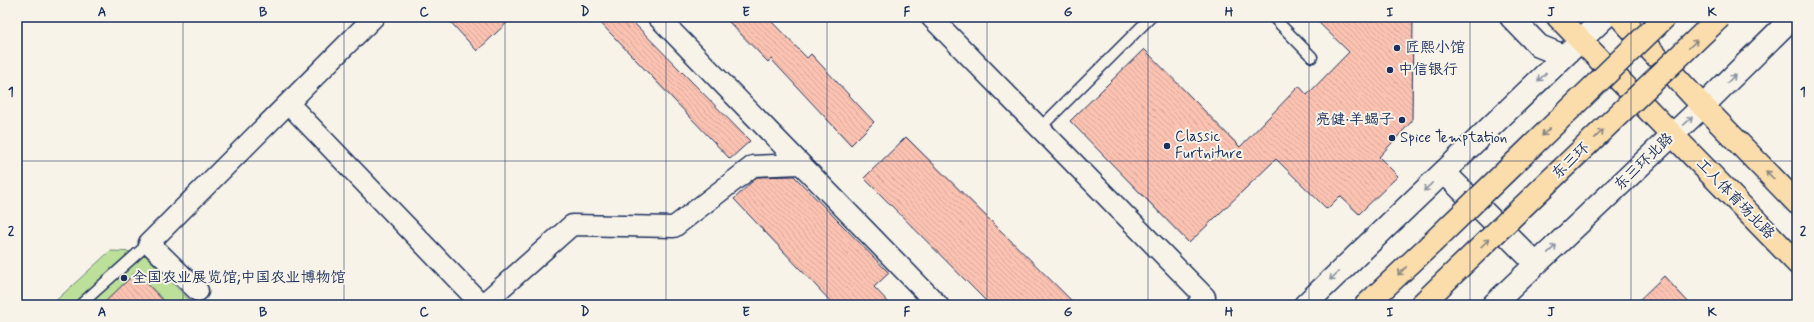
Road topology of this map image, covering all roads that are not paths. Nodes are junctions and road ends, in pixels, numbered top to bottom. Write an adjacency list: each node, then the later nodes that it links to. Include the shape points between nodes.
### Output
1 (374, 17): 16 (street)
2 (658, 17): 20 (street)
3 (931, 17): 18 (street)
4 (1151, 17): 18 (lane)
5 (1273, 17): 15 (lane)
6 (1511, 17): 14 (street, via 1540,46)
7 (1558, 17): 13 (main road, 工人体育场北路)
8 (1605, 17): 13 (street)
9 (1620, 17): 17 (main road)
10 (1665, 17): 32 (main road, one-way to 32, bridge)
11 (1720, 17): 33 (main road, 东三环, one-way to 11, bridge)
12 (1793, 17): 17 (street, 东三环北路, one-way to 12)
13 (1581, 41): 14 (street); 19 (main road, 工人体育场北路)
14 (1564, 56): 21 (street, one-way to 21)
15 (1312, 57)
16 (289, 104): 23 (street); 28 (street)
17 (1703, 106): 19 (street, 东三环北路, one-way to 17); 22 (main road, one-way to 17)
18 (1040, 128): 30 (street, via 1205,297)
19 (1672, 135): 24 (main road, 工人体育场北路); 25 (street, 东三环北路, one-way to 19)
20 (800, 164): 28 (street, via 753,166 674,227 572,225); 29 (street)
21 (1444, 172): 25 (street); 31 (street, one-way to 31)
22 (1797, 203)
23 (149, 243): 26 (street); 27 (lane)
24 (1797, 263)
25 (1536, 264): 34 (street, 东三环北路)
26 (198, 292)
27 (80, 305)
28 (482, 305)
29 (938, 305)
30 (1197, 305)
31 (1304, 305)
32 (1366, 305)
33 (1421, 305)
34 (1493, 305)

